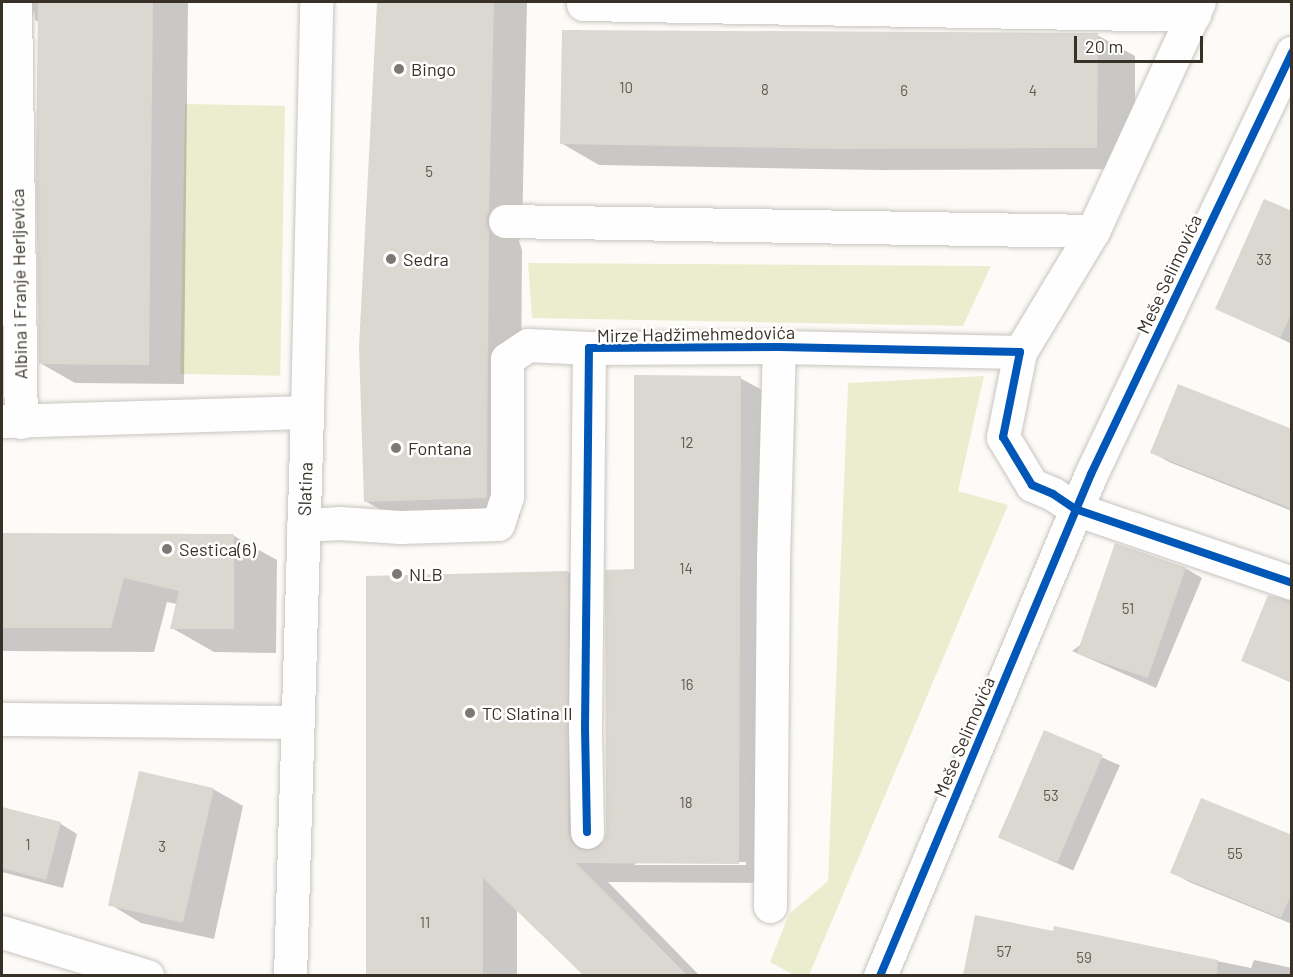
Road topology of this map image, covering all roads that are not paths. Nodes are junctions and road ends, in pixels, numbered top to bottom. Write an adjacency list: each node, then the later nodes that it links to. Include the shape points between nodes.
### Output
1 (15, 2): 12 (street, Albina i Franje Herljevića)
2 (316, 2): 11 (street, Slatina)
3 (583, 4): 4 (street)
4 (1196, 8): 7 (street)
5 (1292, 52): 13 (street, Meše Selimovića)
6 (505, 221): 7 (street)
7 (1093, 231): 10 (street)
8 (779, 347): 9 (street, Mirze Hadžimehmedovića); 10 (street, Mirze Hadžimehmedovića); 19 (street, via 772,559)
9 (589, 348): 14 (street, via 528,345 507,359 507,497 498,524); 18 (street, Mirze Hadžimehmedovića)
10 (1020, 352): 13 (street, via 1003,437 1032,485)
11 (307, 412): 12 (street, Albina i Franje Herljevića); 14 (street, Slatina)
12 (11, 422)
13 (1076, 509): 15 (street); 23 (street, Meše Selimovića)
14 (303, 525): 17 (street, Slatina)
15 (1292, 583)
16 (2, 719): 17 (street)
17 (298, 722): 22 (street, Slatina)
18 (587, 832)
19 (770, 906)
20 (2, 932): 21 (street)
21 (147, 975)
22 (290, 975)
23 (880, 975)

